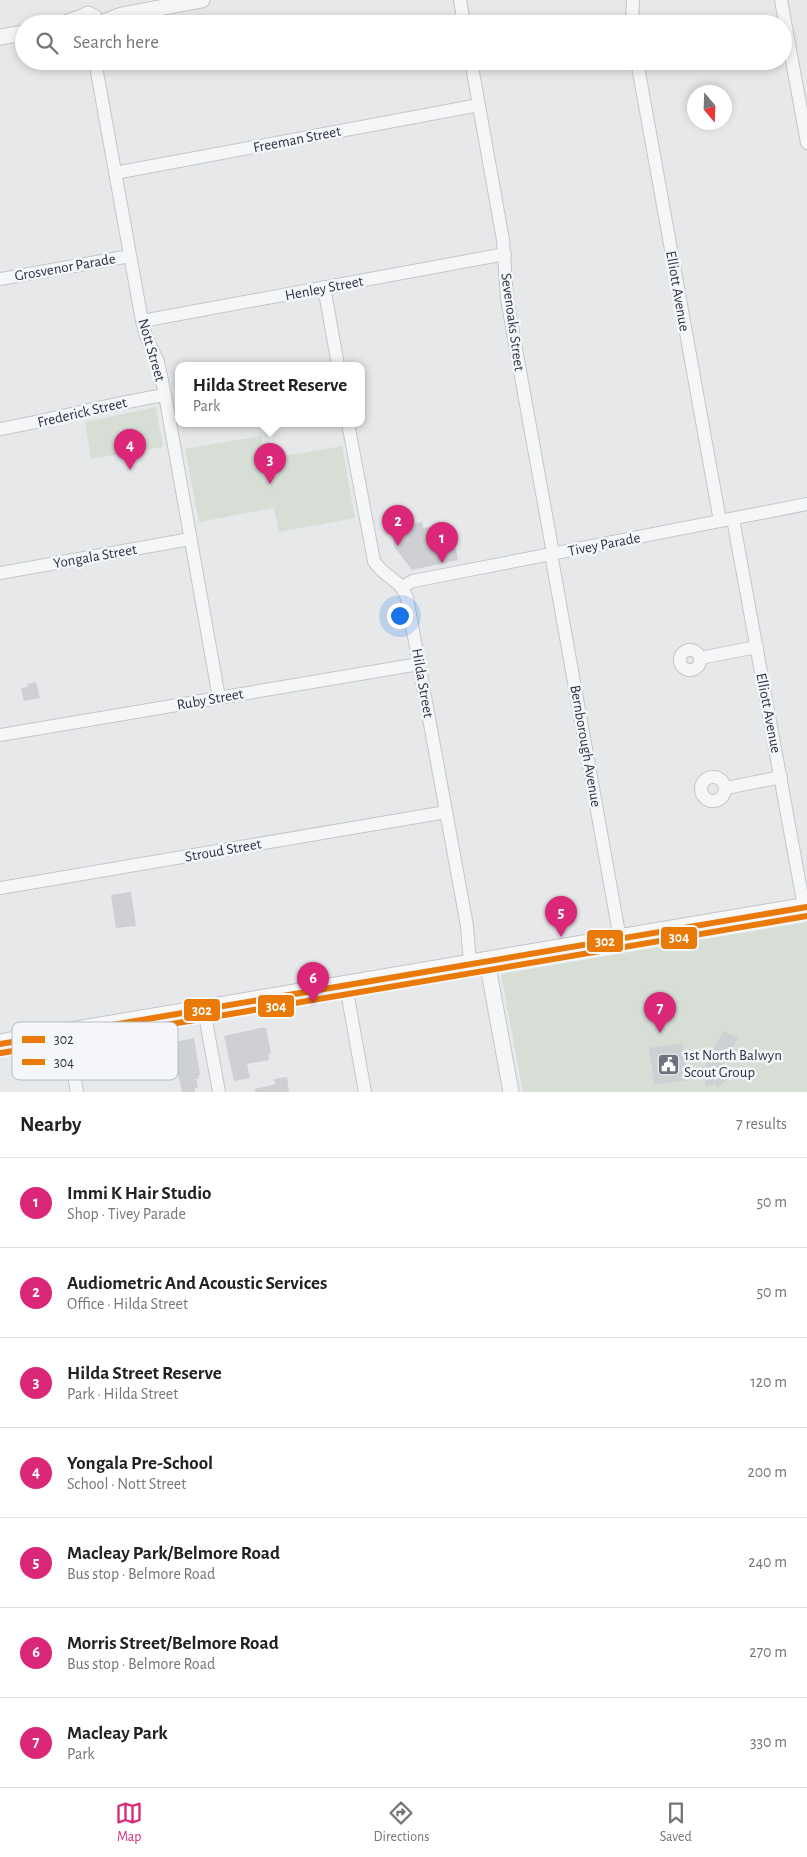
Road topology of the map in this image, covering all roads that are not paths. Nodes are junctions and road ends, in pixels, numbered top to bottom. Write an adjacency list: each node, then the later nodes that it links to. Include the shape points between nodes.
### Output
1 (202, 0): 5 (street)
2 (460, 0): 7 (street)
3 (633, 0): 8 (street)
4 (781, 0): 9 (street)
5 (185, 2): 6 (street)
6 (122, 15)
7 (462, 15)
8 (632, 15)
9 (784, 15)
10 (1, 33): 11 (street)
11 (15, 33)
12 (792, 60): 17 (street)
13 (97, 70): 18 (street, Nott Street)
14 (473, 70): 16 (street, Sevenoaks Street)
15 (639, 70): 30 (street, Elliott Avenue)
16 (479, 105): 18 (street, Freeman Street); 19 (street, Sevenoaks Street)
17 (807, 143)
18 (115, 173): 20 (street, Nott Street)
19 (505, 254): 22 (street, Henley Street); 32 (street, Sevenoaks Street, via 505,287)
20 (130, 256): 21 (street, Grosvenor Parade); 23 (street, Nott Street)
21 (0, 279)
22 (324, 287): 23 (street, Henley Street); 24 (street)
23 (142, 321): 25 (street, Nott Street, via 158,362)
24 (337, 362)
25 (165, 395): 27 (street, Frederick Street); 31 (street, Nott Street)
26 (349, 427): 34 (street, via 374,561)
27 (0, 429)
28 (807, 504): 29 (street, Tivey Parade)
29 (733, 519): 30 (street, Tivey Parade); 35 (street, Elliott Avenue)
30 (720, 521): 32 (street, Tivey Parade)
31 (190, 538): 33 (street, Yongala Street); 38 (street, Nott Street)
32 (552, 554): 34 (street, Tivey Parade, via 413,581); 45 (street, Bernborough Avenue)
33 (0, 573)
34 (402, 587): 37 (street, Hilda Street, via 407,598)
35 (757, 647): 36 (street); 40 (street, Elliott Avenue)
36 (700, 658)
37 (419, 664): 38 (street, Ruby Street); 42 (street, Hilda Street)
38 (219, 698): 39 (street, Ruby Street)
39 (0, 735)
40 (781, 777): 41 (street); 44 (street, Elliott Avenue)
41 (726, 788)
42 (446, 812): 43 (street, Stroud Street); 46 (street, Hilda Street, via 466,926)
43 (0, 888)
44 (805, 907): 45 (main road)
45 (620, 939): 46 (main road)
46 (478, 963): 47 (main road); 52 (street)
47 (346, 986): 48 (main road); 51 (street)
48 (204, 1010): 49 (main road); 50 (street)
49 (132, 1022)
50 (219, 1092)
51 (365, 1092)
52 (511, 1092)

